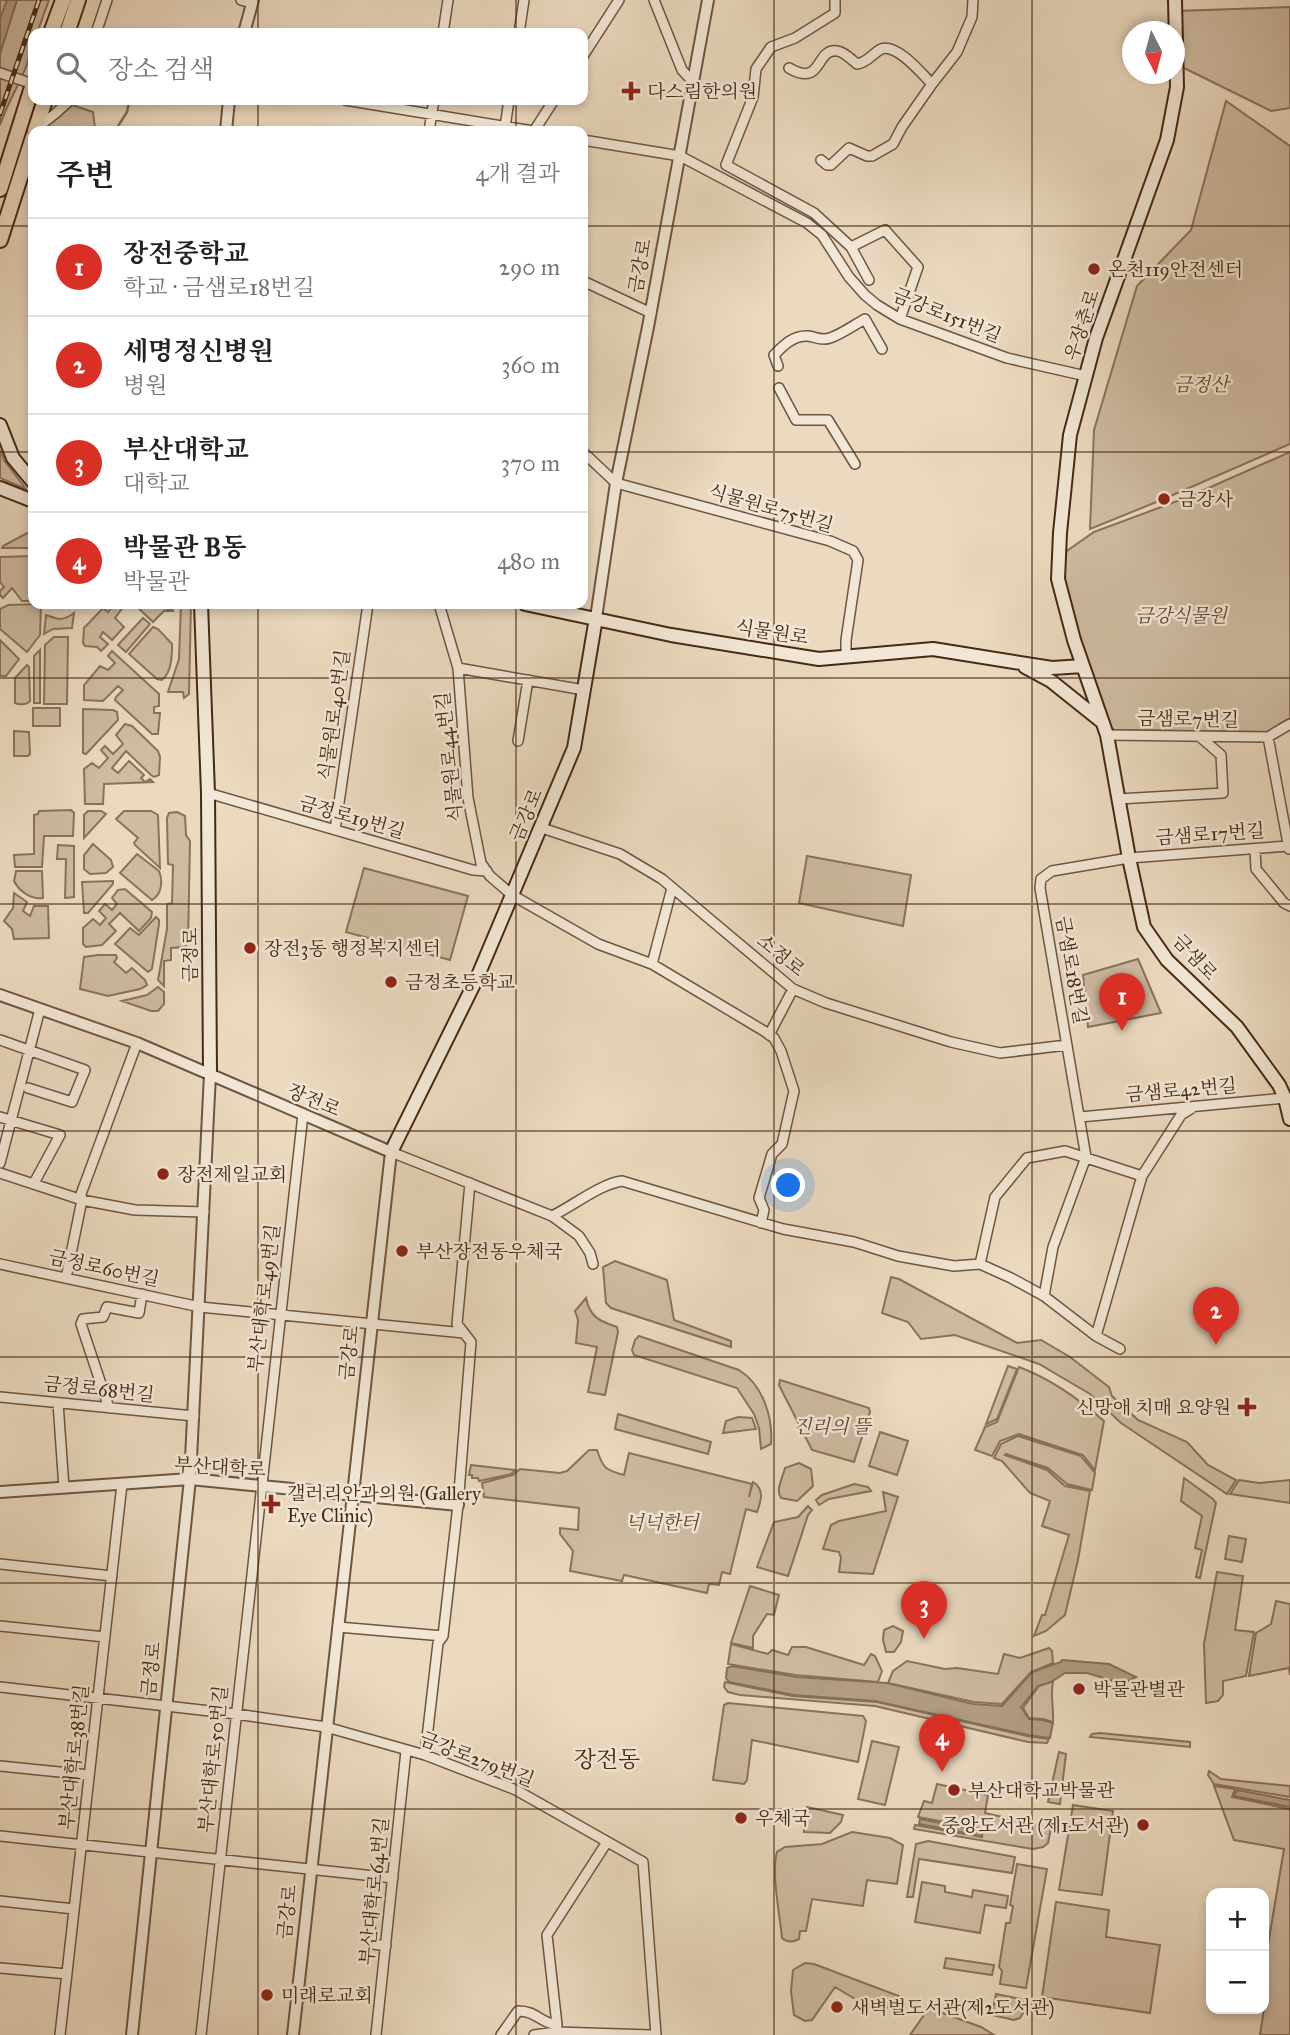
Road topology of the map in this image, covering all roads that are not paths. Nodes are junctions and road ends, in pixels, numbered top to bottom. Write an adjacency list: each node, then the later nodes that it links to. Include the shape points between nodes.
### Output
1 (63, 0): 13 (main road)
2 (78, 0): 14 (main road)
3 (107, 0): 15 (street)
4 (448, 0): 17 (street)
5 (524, 0): 18 (street)
6 (619, 0): 19 (street)
7 (653, 0): 23 (street, via 682,70)
8 (708, 0): 23 (street, 금강로)
9 (835, 0): 47 (street, via 835,13 771,47 757,69 752,97 726,165 814,213)
10 (973, 0): 24 (street, via 972,17 957,52)
11 (1175, 0): 54 (main road, 우장춘로, via 1177,87 1167,140)
12 (249, 1): 16 (street)
13 (53, 28)
14 (69, 28)
15 (98, 28)
16 (245, 28)
17 (444, 28)
18 (520, 28)
19 (588, 47)
20 (789, 68): 24 (street, via 807,75 834,51 857,64 882,49 891,49)
21 (0, 73): 22 (street)
22 (28, 82)
23 (692, 82): 42 (street, 금강로)
24 (932, 84): 43 (street, via 892,144 872,156 849,148 831,165)
25 (28, 100): 45 (main road)
26 (43, 105): 34 (main road)
27 (65, 105): 35 (street)
28 (229, 105): 36 (street)
29 (374, 105): 33 (street)
30 (433, 105): 33 (street)
31 (508, 105): 39 (street)
32 (551, 105): 40 (street)
33 (431, 115): 37 (street); 38 (street)
34 (37, 126)
35 (42, 126)
36 (226, 126)
37 (430, 126)
38 (499, 126)
39 (505, 126)
40 (536, 126)
41 (588, 141): 42 (street, 금강로151번길)
42 (680, 156): 50 (street, 금강로); 51 (street, 금강로151번길, via 807,223 822,235 864,295)
43 (821, 160)
44 (28, 170): 46 (main road)
45 (0, 189)
46 (0, 240)
47 (851, 247): 48 (street); 51 (street, via 885,230 918,267)
48 (869, 279)
49 (588, 283): 50 (street)
50 (651, 313): 60 (street, 금강로)
51 (900, 319): 54 (street, 금강로151번길, via 1007,358)
52 (882, 349): 53 (street, via 865,319 830,338 808,336 789,341 774,355)
53 (778, 366)
54 (1086, 376): 70 (main road, 우장춘로, via 1070,435 1058,579)
55 (779, 388): 58 (street, via 796,420 828,420)
56 (0, 425): 59 (main road, via 13,458)
57 (588, 457): 60 (street)
58 (855, 464)
59 (28, 476)
60 (617, 483): 67 (street, 금강로); 68 (street, 식물원로75번길, via 853,551 858,560)
61 (0, 488): 62 (main road)
62 (28, 499)
63 (201, 609): 79 (main road, 금정로)
64 (367, 609): 82 (street, 식물원로40번길)
65 (440, 609): 71 (street, 식물원로44번길)
66 (550, 609): 67 (main road, 식물원로)
67 (596, 618): 68 (main road, 식물원로, via 819,659); 73 (main road, 금강로)
68 (846, 656): 69 (main road, 식물원로, via 933,649)
69 (1015, 663): 70 (main road, 식물원로); 75 (main road, 식물원로, via 1051,681)
70 (1083, 666): 75 (main road, 금샘로)
71 (458, 668): 72 (street); 86 (street, 식물원로44번길, via 468,798 481,863)
72 (528, 680): 73 (street); 78 (street)
73 (584, 690): 81 (main road, 금강로, via 574,748)
74 (1290, 724): 77 (street)
75 (1105, 729): 76 (street, 금샘로7번길); 80 (main road, 금샘로)
76 (1199, 736): 77 (street, 금샘로7번길); 80 (street, via 1221,755 1223,793)
77 (1268, 737): 84 (street)
78 (518, 741)
79 (208, 793): 82 (street, 금정로19번길); 99 (main road, 금정로)
80 (1118, 799): 85 (main road, 금샘로)
81 (542, 828): 87 (street, 소정로, via 620,854); 88 (main road, 금강로)
82 (335, 830): 86 (street, 금정로19번길)
83 (1255, 849): 84 (street, 금샘로17번길); 85 (street, 금샘로17번길); 89 (street, via 1256,869)
84 (1289, 849)
85 (1129, 858): 97 (street, 금샘로18번길, via 1052,870 1041,879); 101 (main road, 금샘로, via 1144,927 1167,960 1237,1027)
86 (487, 871): 88 (street, 식물원로44번길)
87 (671, 888): 90 (street); 91 (street, 소정로)
88 (512, 895): 90 (street, 식물원로44번길, via 598,944); 108 (main road, 금강로, via 477,978)
89 (1290, 905)
90 (652, 964): 94 (street, 식물원로44번길)
91 (793, 989): 94 (street); 97 (street, 소정로, via 926,1034 1000,1053)
92 (0, 995): 93 (street, 장전로)
93 (40, 1009): 96 (street, 장전로); 98 (street)
94 (769, 1035): 118 (street, via 781,1051 794,1091 782,1144 772,1154 759,1198 764,1210)
95 (0, 1040): 98 (street)
96 (137, 1044): 99 (street, 장전로); 115 (street)
97 (1067, 1045): 105 (street, 금샘로18번길)
98 (29, 1049): 100 (street, via 85,1070 72,1102); 107 (street)
99 (209, 1074): 103 (street, 장전로); 116 (street, 금정로)
100 (28, 1088)
101 (1285, 1098): 102 (street, 금샘로42번길); 106 (main road, 금샘로)
102 (1193, 1107): 105 (street, 금샘로42번길); 112 (street, via 1181,1115)
103 (303, 1114): 108 (street, 장전로); 126 (street, 부산대학로49번길)
104 (0, 1116): 107 (street)
105 (1080, 1117): 109 (street, 금샘로18번길)
106 (1290, 1119)
107 (11, 1120): 110 (street); 113 (street, via 60,1135)
108 (391, 1152): 114 (street, 장전로); 127 (street, 금강로)
109 (1086, 1157): 112 (street); 121 (street, via 1065,1151 1027,1158 995,1197); 124 (street, 금샘로18번길, via 1053,1247)
110 (0, 1163)
111 (0, 1172): 113 (street)
112 (1142, 1176): 129 (street)
113 (34, 1183): 115 (street)
114 (470, 1183): 117 (street, 장전로); 128 (street, via 457,1324)
115 (82, 1200): 116 (street, via 135,1210); 122 (street)
116 (204, 1212): 125 (street, 금정로)
117 (552, 1216): 118 (street, via 605,1185 622,1181); 120 (street, 장전로, via 579,1236)
118 (761, 1223): 121 (street, via 924,1261)
119 (0, 1264): 122 (street, 금정로60번길)
120 (593, 1264)
121 (980, 1264): 124 (street)
122 (66, 1278): 123 (street, 금정로60번길)
123 (142, 1294): 125 (street, 금정로60번길); 133 (street, via 139,1313 107,1307 103,1317 83,1319 81,1324)
124 (1044, 1296): 129 (street)
125 (200, 1307): 126 (street); 134 (street, 금정로)
126 (280, 1315): 127 (street); 137 (street, 부산대학로49번길)
127 (372, 1324): 128 (street); 140 (street, 금강로)
128 (464, 1333): 141 (street, via 471,1342)
129 (1096, 1336): 130 (street)
130 (1120, 1349)
131 (0, 1397): 132 (street, 금정로68번길)
132 (58, 1403): 133 (street, 금정로68번길); 138 (street)
133 (109, 1408): 134 (street, 금정로68번길)
134 (194, 1416): 135 (street, 금정로)
135 (190, 1479): 136 (street, 부산대학로); 137 (street, 부산대학로); 150 (street, 금정로)
136 (122, 1484): 138 (street, 부산대학로); 143 (street, 부산대학로38번길)
137 (260, 1486): 140 (street, 부산대학로); 151 (street, 부산대학로50번길)
138 (64, 1488): 139 (street, 부산대학로)
139 (0, 1492)
140 (353, 1496): 141 (street, 부산대학로); 145 (street, 금강로)
141 (458, 1505): 146 (street)
142 (0, 1564): 143 (street)
143 (112, 1576): 147 (street, 부산대학로38번길)
144 (0, 1626): 147 (street)
145 (338, 1627): 146 (street); 152 (street, 금강로)
146 (443, 1636): 154 (street, via 438,1643)
147 (105, 1637): 149 (street, 부산대학로38번길)
148 (0, 1688): 149 (street, 금강로279번길)
149 (98, 1698): 150 (street, 금강로279번길); 156 (street, 부산대학로38번길)
150 (167, 1706): 151 (street, 금강로279번길); 160 (street, 금정로)
151 (236, 1714): 152 (street, 금강로279번길); 161 (street, 부산대학로50번길)
152 (326, 1727): 153 (street, 금강로279번길); 162 (street, 금강로)
153 (406, 1751): 154 (street, 금강로279번길); 163 (street, 부산대학로64번길)
154 (425, 1755): 158 (street, 금강로279번길, via 516,1790)
155 (0, 1766): 156 (street)
156 (89, 1776): 159 (street, 부산대학로38번길)
157 (0, 1836): 159 (street)
158 (607, 1842): 170 (street, via 547,1935); 178 (street, 금강로279번길, via 643,1862)
159 (82, 1843): 160 (street); 165 (street, 부산대학로38번길)
160 (152, 1852): 161 (street); 172 (street, 금정로)
161 (220, 1859): 162 (street); 173 (street, 부산대학로50번길)
162 (312, 1868): 163 (street); 174 (street, 금강로)
163 (393, 1878): 167 (street, 부산대학로64번길)
164 (0, 1901): 165 (street)
165 (74, 1909): 169 (street, 부산대학로38번길)
166 (368, 1915): 167 (street, via 373,1944)
167 (386, 1946): 175 (street, 부산대학로64번길)
168 (0, 1968): 169 (street)
169 (67, 1974): 171 (street, 부산대학로38번길)
170 (556, 2031): 176 (street, via 529,2011 518,2011); 177 (street); 178 (street, 금강로279번길)
171 (60, 2035)
172 (132, 2035)
173 (201, 2035)
174 (293, 2035)
175 (376, 2035)
176 (501, 2035)
177 (534, 2035)
178 (653, 2035)

